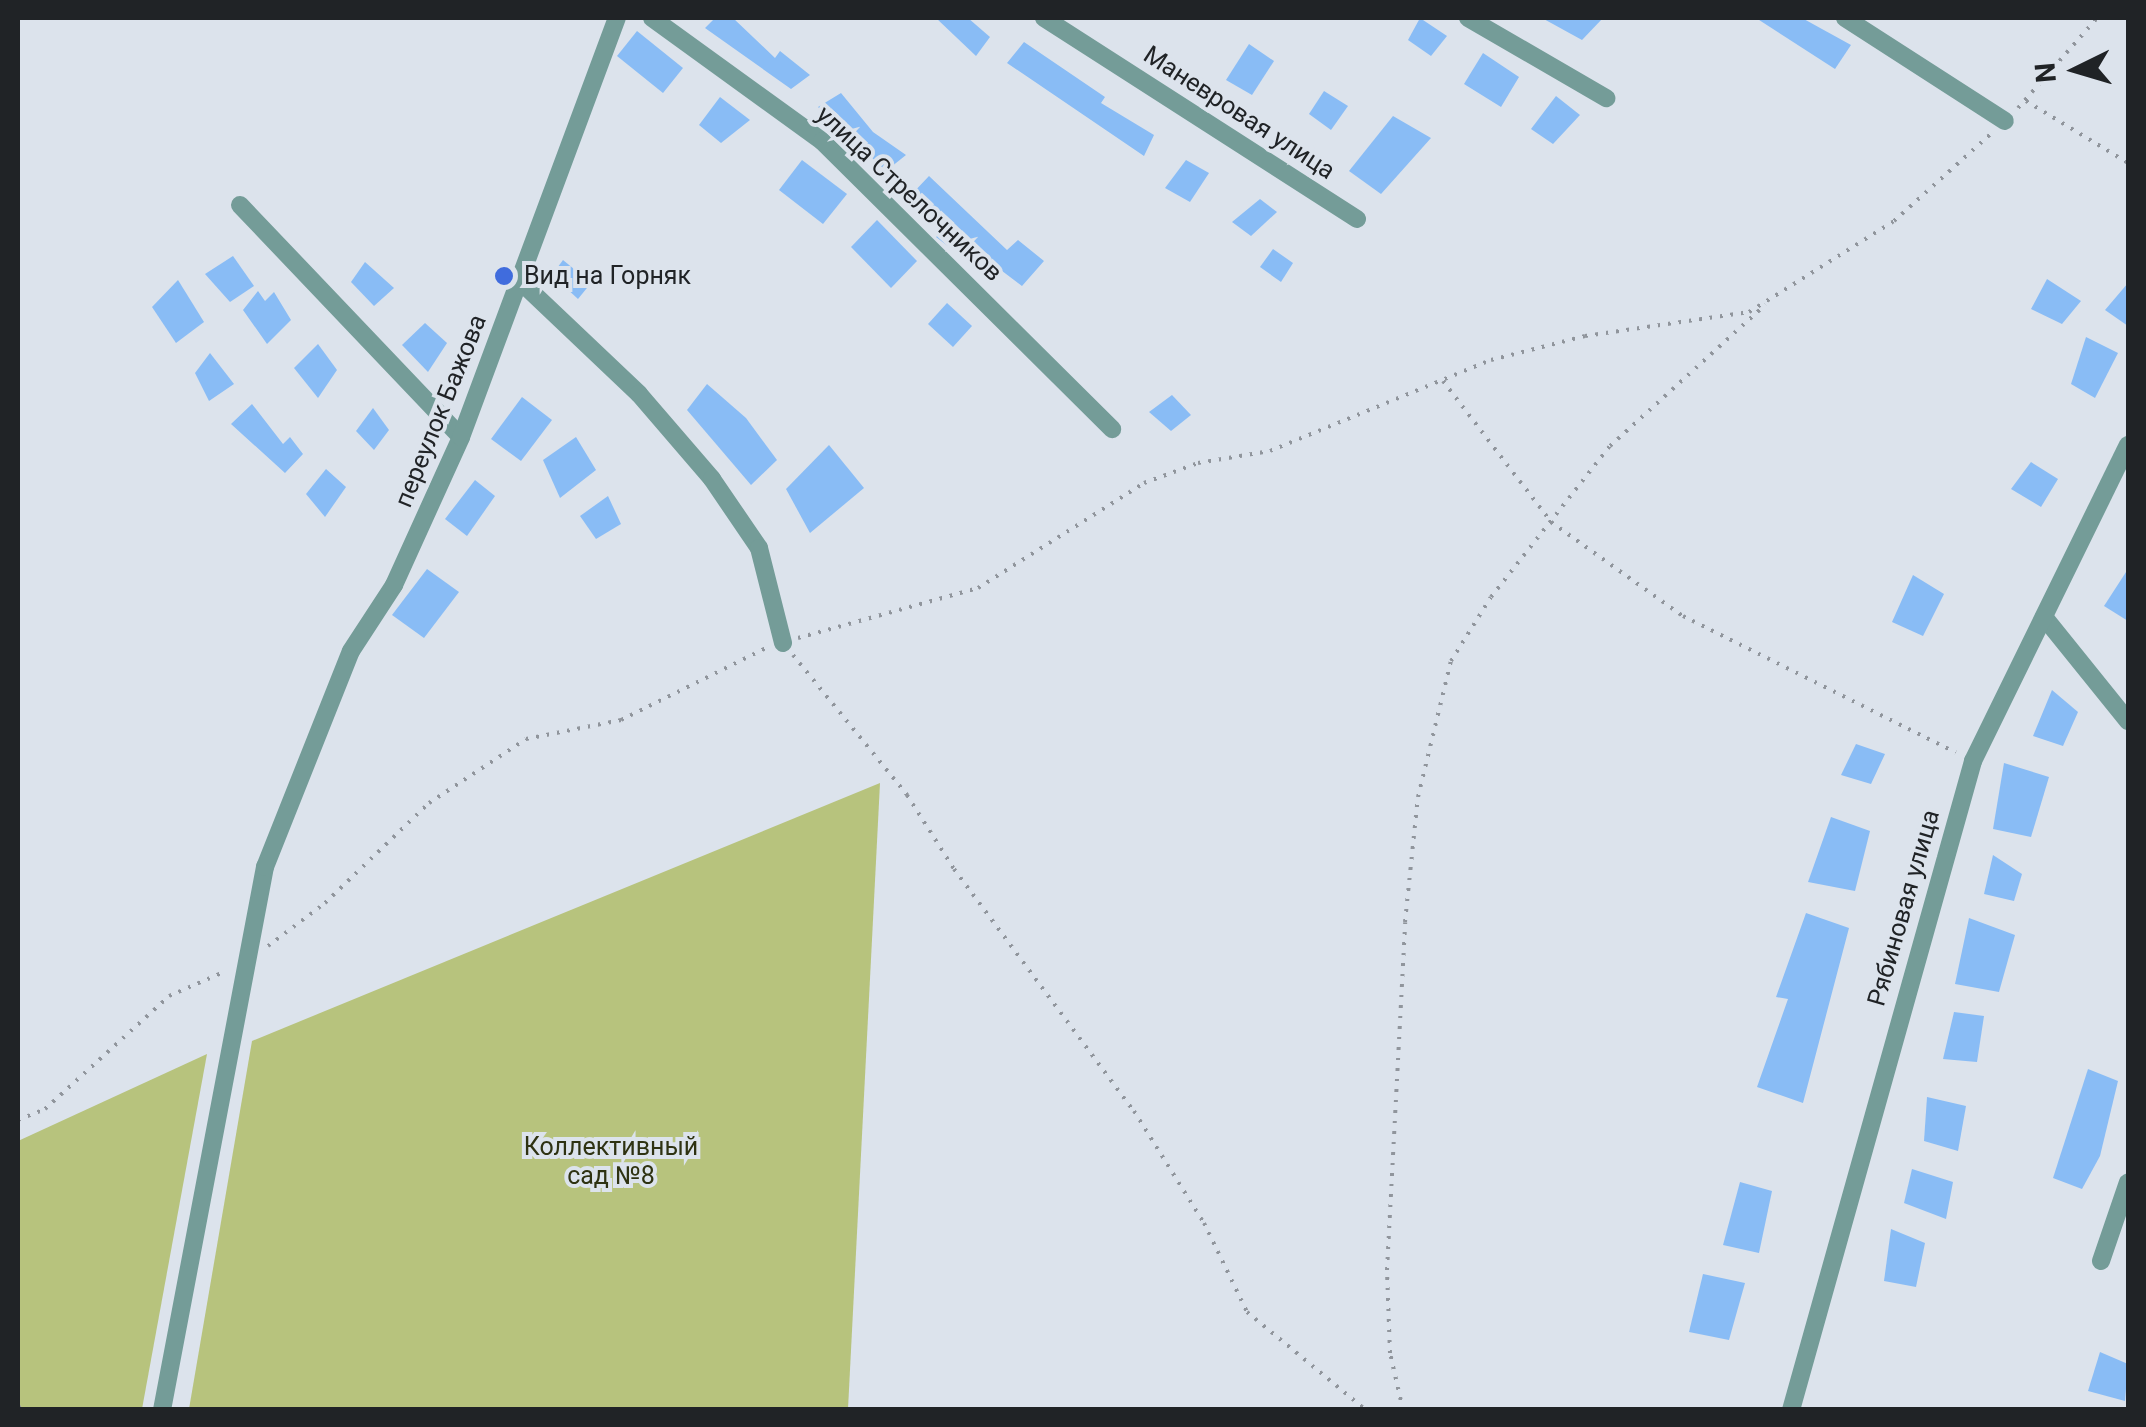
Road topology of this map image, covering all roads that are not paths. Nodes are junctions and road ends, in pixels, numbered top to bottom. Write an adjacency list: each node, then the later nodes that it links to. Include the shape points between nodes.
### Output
1 (617, 18): 10 (street, переулок Бажова)
2 (652, 18): 11 (street, улица Стрелочников, via 822,140)
3 (1044, 18): 9 (street, Маневровая улица)
4 (1468, 18): 6 (street)
5 (1846, 18): 7 (street)
6 (1606, 98)
7 (2004, 121)
8 (240, 205): 12 (street)
9 (1357, 219)
10 (520, 281): 12 (street, переулок Бажова); 15 (street, via 639,394 712,479 758,548)
11 (1112, 429)
12 (461, 437): 19 (street, переулок Бажова, via 394,585 351,651 266,867)
13 (2128, 445): 14 (street, Рябиновая улица)
14 (2044, 617): 16 (street); 20 (street, Рябиновая улица, via 1973,761)
15 (783, 642)
16 (2128, 721)
17 (2128, 1182): 18 (street)
18 (2101, 1260)
19 (162, 1410)
20 (1791, 1410)

